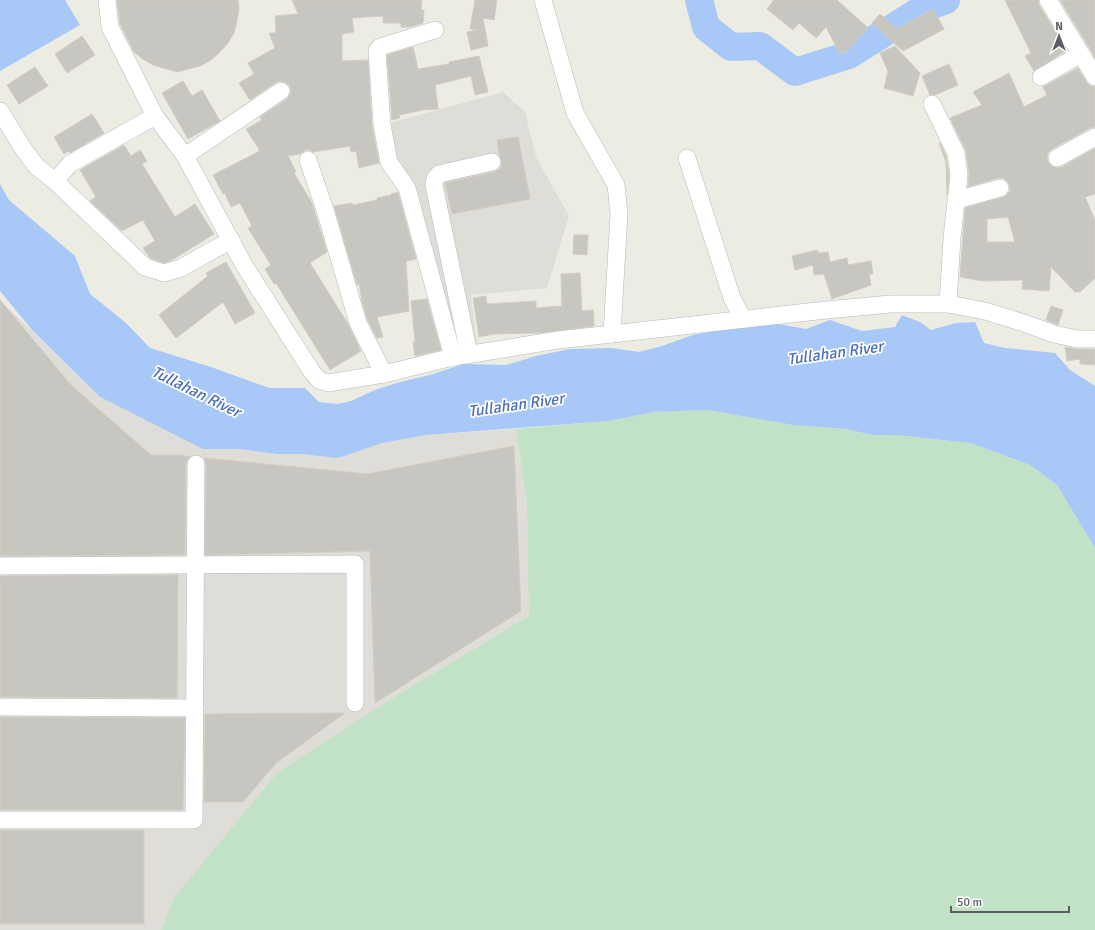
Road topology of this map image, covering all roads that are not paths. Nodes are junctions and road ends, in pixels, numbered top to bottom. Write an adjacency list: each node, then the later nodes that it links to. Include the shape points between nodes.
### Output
1 (107, 0): 11 (street, via 110,26)
2 (543, 0): 24 (street, via 575,113 616,185 619,214)
3 (1048, 0): 5 (street)
4 (435, 30): 26 (street, via 380,47 377,51 377,63 382,125 389,162 408,188)
5 (1081, 54): 6 (street); 7 (street)
6 (1041, 77)
7 (1095, 77)
8 (281, 91): 13 (street)
9 (932, 104): 20 (street, via 956,153 959,175)
10 (0, 112): 18 (street, via 37,167)
11 (156, 116): 13 (street); 18 (street, via 70,164)
12 (1095, 137): 15 (street)
13 (185, 156): 21 (street)
14 (687, 158): 23 (street, via 732,298)
15 (1057, 158)
16 (308, 160): 27 (street, via 358,323)
17 (492, 162): 26 (street, via 439,174 434,185)
18 (55, 181): 21 (street, via 145,267 164,273 181,268)
19 (1000, 188): 20 (street)
20 (957, 200): 22 (street)
21 (231, 240): 27 (street, via 319,380 328,383)
22 (948, 304): 23 (street, via 890,304); 25 (street, via 985,311 1054,334 1077,339)
23 (743, 319): 24 (street)
24 (612, 334): 26 (street)
25 (1095, 339)
26 (461, 355): 27 (street)
27 (384, 374)
28 (196, 464): 30 (street)
29 (0, 566): 30 (street)
30 (196, 566): 31 (street, via 355,564); 33 (street)
31 (354, 703)
32 (0, 707): 33 (street)
33 (195, 708): 34 (street, via 194,820)
34 (0, 820)

